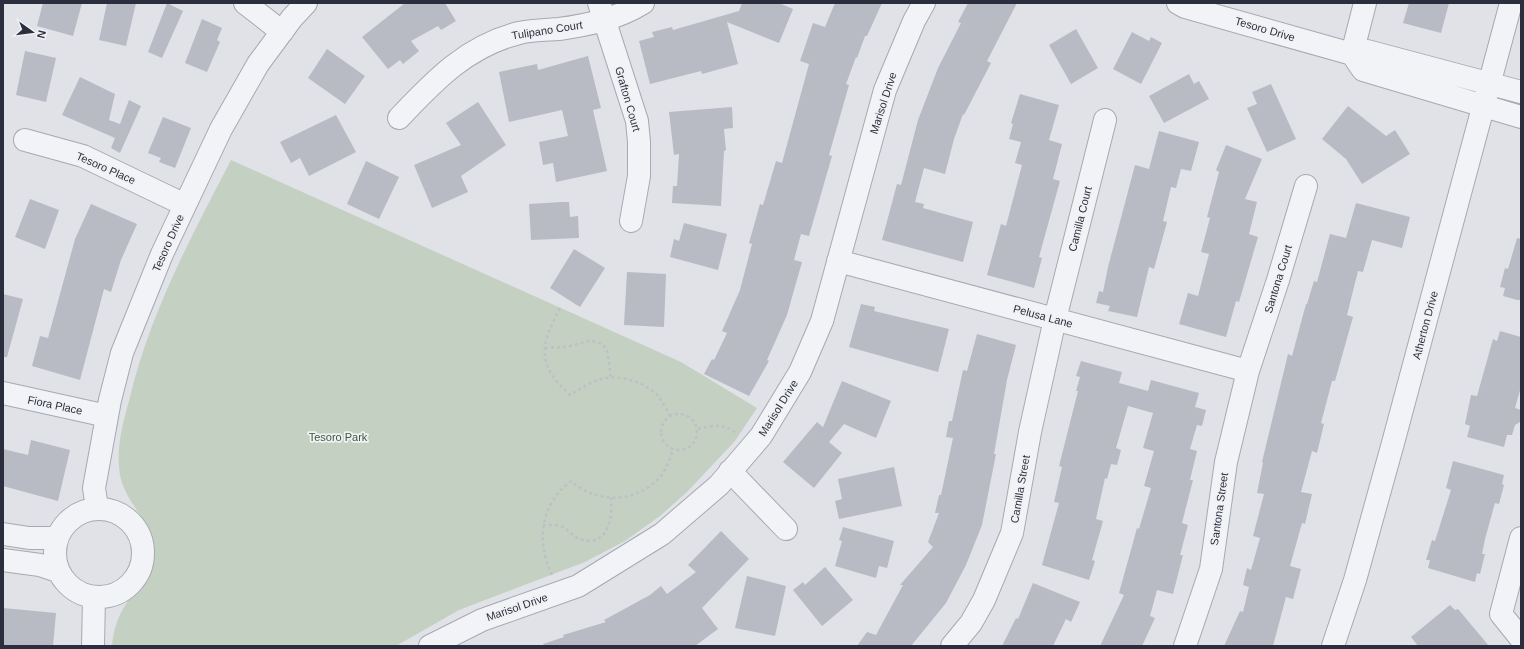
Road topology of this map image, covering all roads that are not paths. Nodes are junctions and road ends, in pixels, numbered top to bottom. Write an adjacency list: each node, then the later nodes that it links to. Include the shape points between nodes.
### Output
1 (245, 3): 9 (street)
2 (306, 3): 9 (street, Tesoro Drive)
3 (643, 3): 8 (street, Tulipano Court, via 630,11)
4 (924, 3): 21 (street, Marisol Drive, via 885,90)
5 (1178, 3): 10 (street, Tesoro Drive)
6 (1365, 3): 10 (street)
7 (1511, 3): 11 (street, Atherton Drive)
8 (602, 12): 15 (street, Tulipano Court, via 557,29 521,33 482,46 434,80); 20 (street, Grafton Court, via 637,121 637,194)
9 (282, 32): 19 (street, Tesoro Drive, via 258,64 225,122)
10 (1352, 54): 11 (street, Tesoro Drive, via 1367,50); 13 (street, via 1363,70)
11 (1490, 84): 12 (street, Tesoro Drive); 13 (street, Atherton Drive)
12 (1521, 92)
13 (1484, 106): 14 (street); 40 (street, Atherton Drive, via 1394,443 1355,580)
14 (1521, 117)
15 (399, 118)
16 (1104, 120): 22 (street, Camilla Court)
17 (24, 140): 19 (street, Tesoro Place, via 83,156)
18 (1306, 186): 23 (street, Santona Court)
19 (185, 205): 25 (street, Tesoro Drive, via 122,353)
20 (631, 221)
21 (838, 261): 22 (street, Pelusa Lane); 26 (street, Marisol Drive, via 822,322 800,372 761,436)
22 (1055, 319): 23 (street, Pelusa Lane); 38 (street, Camilla Street, via 1030,432 1012,533 984,600 971,623)
23 (1248, 370): 39 (street, Santona Street, via 1226,462 1211,570)
24 (3, 393): 25 (street, Fiora Place)
25 (107, 416): 27 (street, Tesoro Drive, via 94,488)
26 (730, 471): 28 (street); 37 (street, Marisol Drive, via 718,485 662,534 578,586 482,620)
27 (97, 508): 30 (street, via 72,517 63,526); 34 (street, via 112,510 125,517 135,527 141,540 143,554 140,568 133,581 122,591)
28 (786, 529)
29 (3, 534): 30 (street, via 29,538)
30 (57, 538): 33 (street, via 55,555)
31 (1521, 538): 35 (street, via 1500,614)
32 (3, 560): 33 (street, via 40,565)
33 (58, 571): 34 (street, via 72,589)
34 (94, 597): 36 (street)
35 (1521, 639)
36 (93, 646)
37 (430, 646)
38 (952, 646)
39 (1185, 646)
40 (1333, 646)

